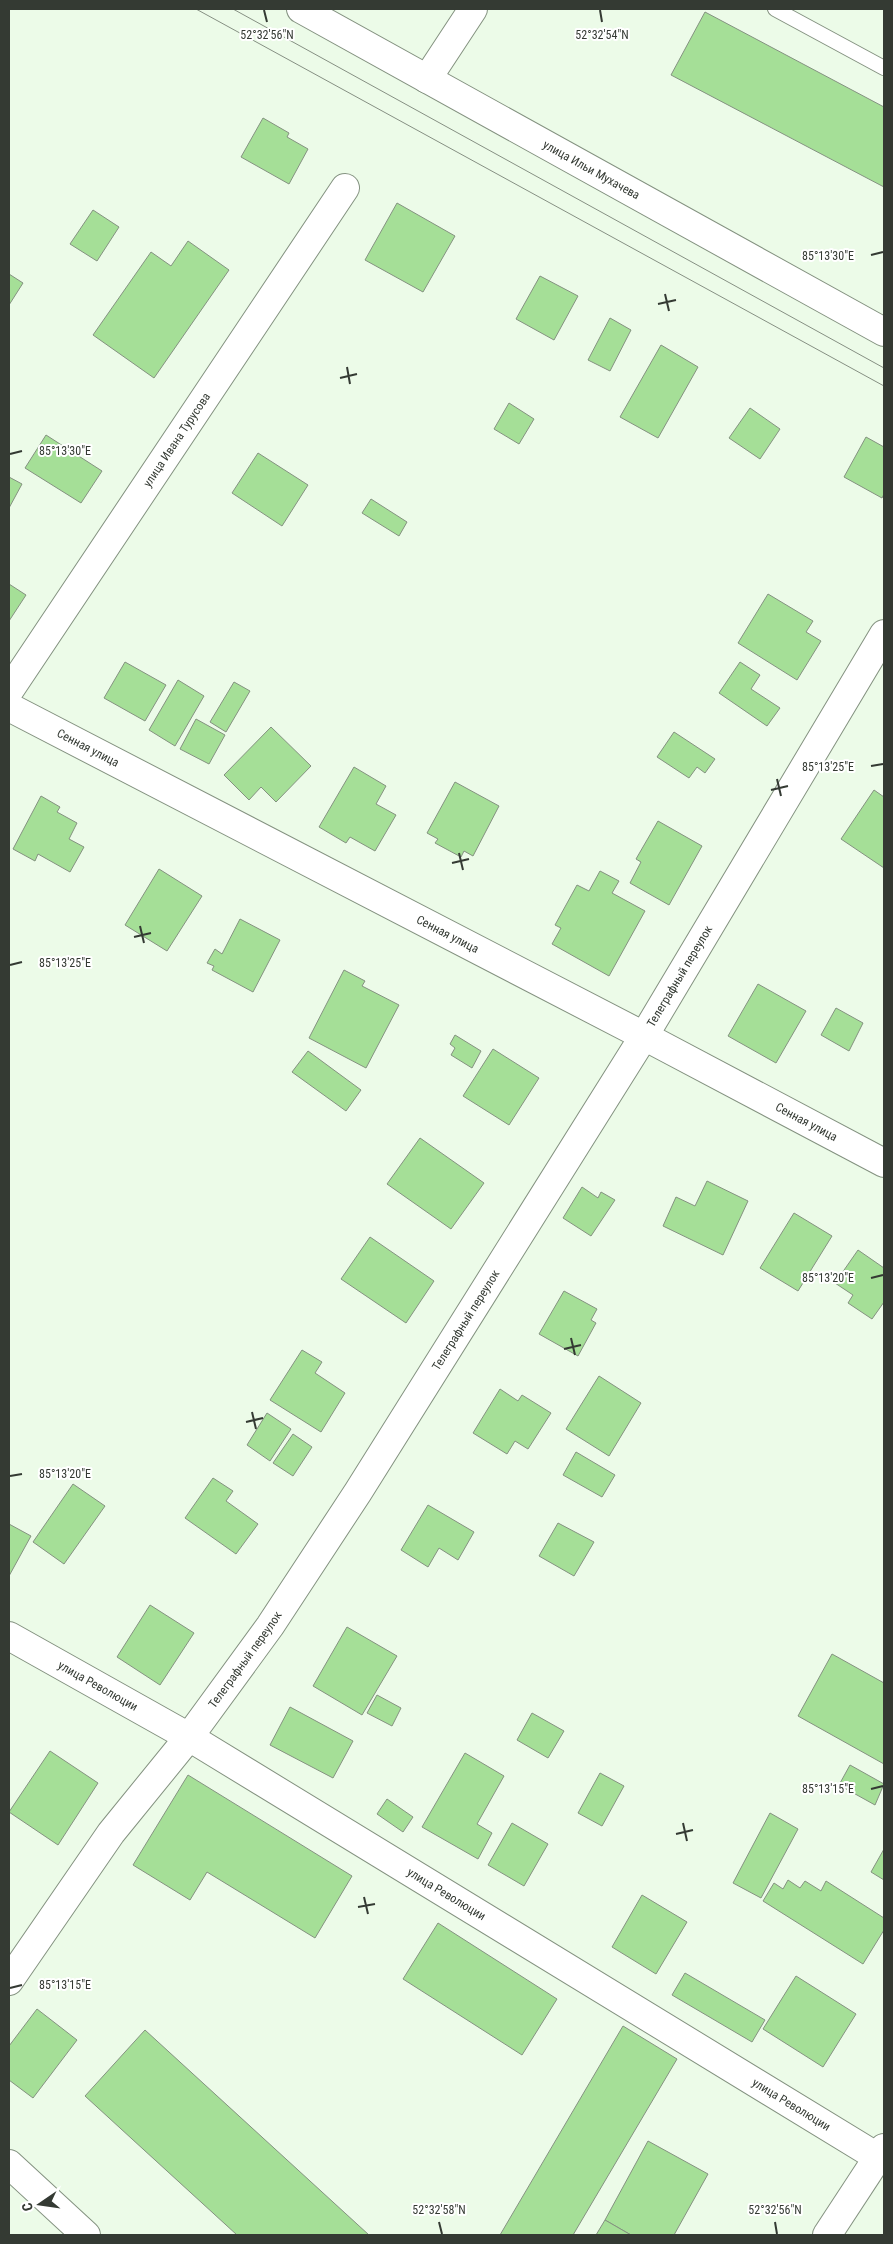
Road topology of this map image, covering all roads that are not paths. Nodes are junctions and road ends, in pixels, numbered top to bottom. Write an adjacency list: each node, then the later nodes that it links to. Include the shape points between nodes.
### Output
1 (301, 9): 5 (street, улица Ильи Мухачева)
2 (473, 9): 5 (street)
3 (775, 9): 4 (lane)
4 (884, 68)
5 (427, 79): 7 (street, улица Ильи Мухачева)
6 (345, 188): 9 (street, улица Ивана Турусова)
7 (884, 332)
8 (884, 634): 11 (street, Телеграфный переулок)
9 (9, 691)
10 (9, 707): 11 (street, Сенная улица)
11 (644, 1036): 12 (street, Сенная улица); 14 (street, Телеграфный переулок, via 358,1492 270,1626)
12 (884, 1163)
13 (9, 1636): 14 (street, улица Революции)
14 (189, 1737): 15 (street, Телеграфный переулок, via 111,1833); 16 (street, улица Революции)
15 (9, 1981)
16 (882, 2153): 19 (street)
17 (9, 2164): 18 (street)
18 (86, 2235)
19 (827, 2235)

